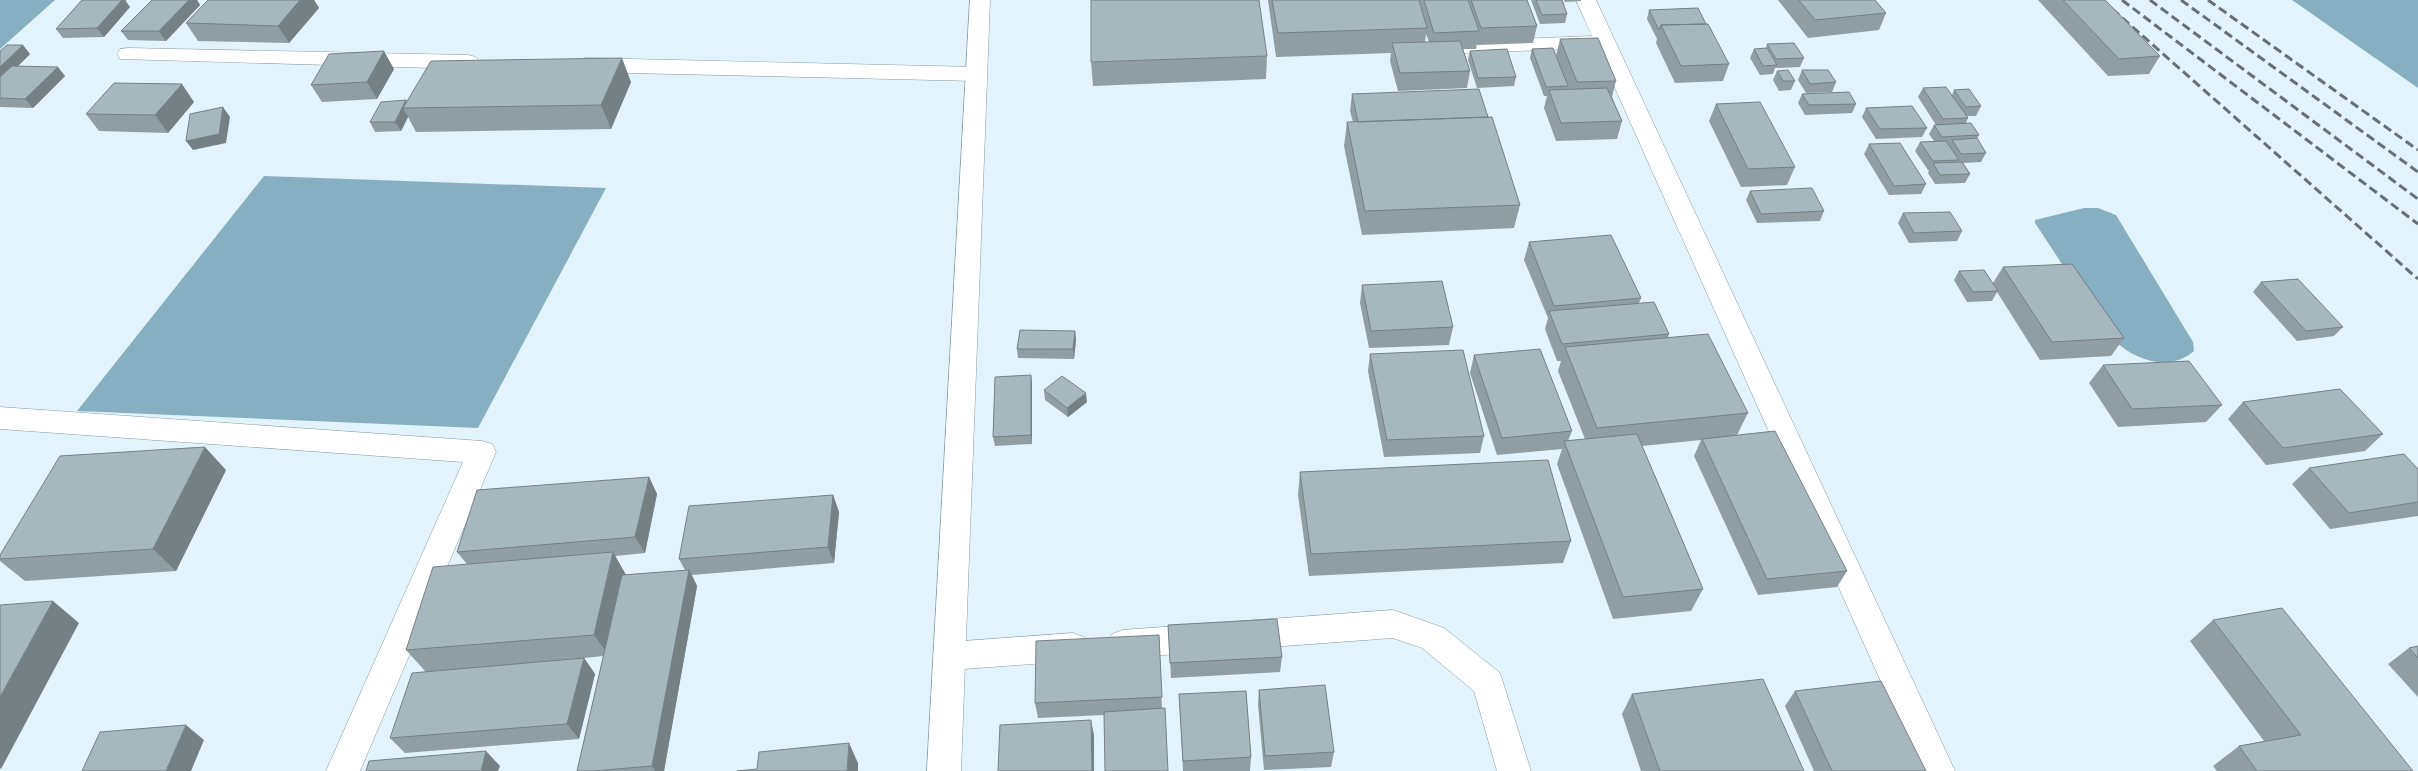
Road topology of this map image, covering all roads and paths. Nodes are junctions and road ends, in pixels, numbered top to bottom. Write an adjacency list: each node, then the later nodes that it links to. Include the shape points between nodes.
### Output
1 (980, 0): 8 (street)
2 (1586, 0): 3 (street)
3 (1604, 42): 4 (street); 14 (street)
4 (1415, 49)
5 (128, 54): 6 (street)
6 (487, 63)
7 (567, 65): 8 (street)
8 (976, 74): 10 (street)
9 (0, 418): 11 (street, via 482,452)
10 (950, 656): 12 (street); 13 (street, via 1393,624 1433,638 1488,683)
11 (343, 771)
12 (944, 771)
13 (1514, 771)
14 (1938, 771)

